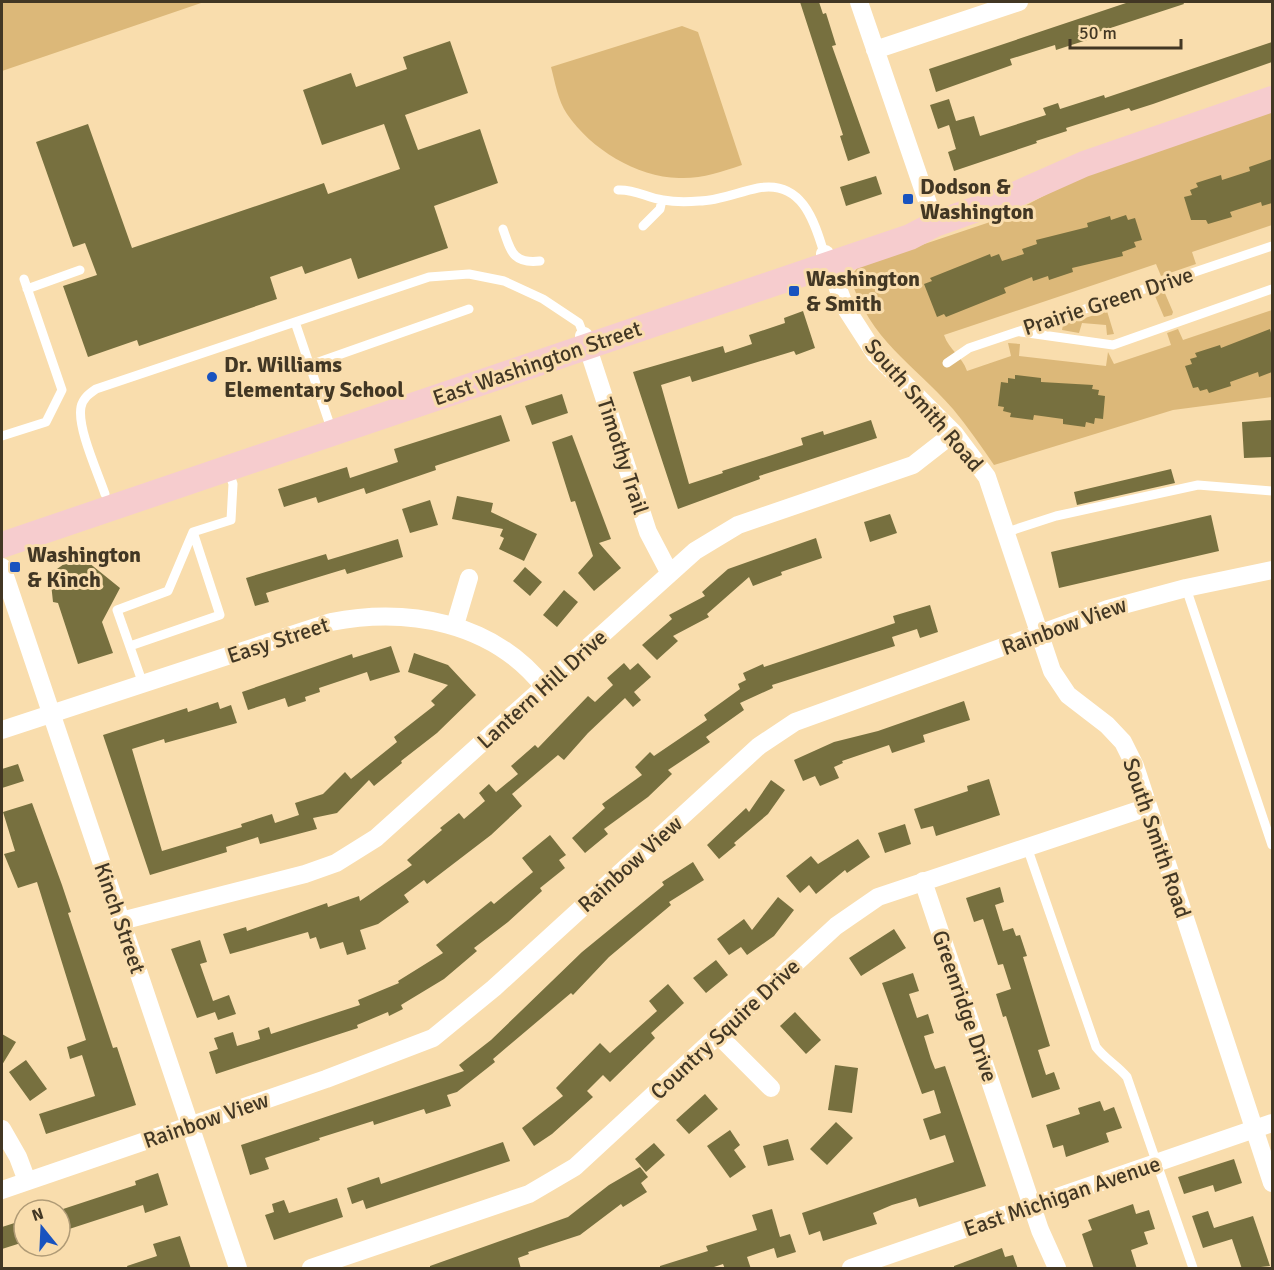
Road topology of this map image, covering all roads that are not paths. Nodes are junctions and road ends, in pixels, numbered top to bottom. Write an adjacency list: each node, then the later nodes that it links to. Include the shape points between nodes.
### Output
1 (859, 2): 3 (street)
2 (1019, 2): 3 (street)
3 (875, 50): 7 (street)
4 (1272, 99): 7 (main road, East Washington Street, via 1084,164)
5 (618, 190): 6 (lane, via 631,189)
6 (662, 200): 8 (lane, via 660,208); 11 (lane, via 701,201 782,187 800,198 812,216)
7 (935, 224): 11 (main road, East Washington Street, via 903,225)
8 (643, 226)
9 (503, 229): 12 (lane, via 516,258 526,263)
10 (1272, 246): 19 (lane, Prairie Green Drive)
11 (826, 259): 20 (main road, East Washington Street); 24 (street, South Smith Road, via 845,307 876,355)
12 (540, 261)
13 (80, 270): 15 (lane)
14 (24, 279): 15 (lane)
15 (27, 289): 25 (lane, via 62,390 46,422)
16 (1272, 289): 19 (lane, via 1113,345)
17 (470, 309): 22 (lane)
18 (295, 322): 20 (lane, via 429,277 469,274 504,281 543,299 579,323); 22 (lane); 28 (lane, via 87,394 80,418)
19 (1018, 332): 21 (lane, Prairie Green Drive, via 969,348)
20 (586, 341): 23 (main road, East Washington Street); 35 (street, Timothy Trail, via 648,532)
21 (947, 363)
22 (310, 365): 23 (lane)
23 (331, 427): 26 (main road, East Washington Street)
24 (954, 433): 31 (street, South Smith Road, via 987,477); 35 (street, Lantern Hill Drive, via 912,465 738,525 716,536)
25 (2, 436)
26 (226, 462): 28 (main road, East Washington Street); 30 (lane, via 233,484 231,520); 32 (main road, East Washington Street)
27 (1272, 490): 31 (lane, via 1198,485 1056,516)
28 (105, 494): 29 (main road, East Washington Street)
29 (2, 531)
30 (193, 532): 40 (lane, via 168,591 117,610); 40 (lane, via 220,615)
31 (1004, 533): 39 (street, South Smith Road)
32 (2, 545)
33 (2, 567): 43 (street, Kinch Street)
34 (1272, 570): 37 (street, Rainbow View)
35 (669, 572): 42 (street, Lantern Hill Drive)
36 (469, 578): 38 (street)
37 (1186, 588): 39 (street, Rainbow View, via 1108,609); 46 (lane)
38 (455, 625): 41 (street, Easy Street, via 384,615 331,622); 42 (street, Easy Street, via 519,660)
39 (1038, 635): 45 (street, South Smith Road, via 1053,672 1068,695 1123,742); 53 (street, Rainbow View, via 795,722 759,746 440,1033 411,1049)
40 (130, 646): 41 (lane)
41 (143, 684): 43 (street, Easy Street)
42 (543, 687): 49 (street, Lantern Hill Drive, via 358,852 306,874)
43 (51, 713): 44 (street, Easy Street); 49 (street, Kinch Street)
44 (2, 730)
45 (1148, 807): 47 (street, Country Squire Drive); 55 (street, South Smith Road)
46 (1272, 845)
47 (1027, 847): 48 (street, Country Squire Drive); 56 (lane, via 1096,1047 1127,1077)
48 (923, 880): 50 (street, Country Squire Drive, via 878,897 855,911); 60 (street, Greenridge Drive)
49 (121, 921): 53 (street, Kinch Street)
50 (718, 1035): 51 (street); 62 (street, Country Squire Drive, via 575,1167 558,1178 529,1194)
51 (771, 1088)
52 (1272, 1123): 55 (street, East Michigan Avenue)
53 (190, 1125): 57 (street, Rainbow View); 61 (street, Kinch Street)
54 (2, 1129): 57 (street)
55 (1254, 1129): 56 (street, East Michigan Avenue); 58 (street, South Smith Road)
56 (1157, 1163): 60 (street, East Michigan Avenue); 65 (lane)
57 (27, 1181): 59 (street, Rainbow View)
58 (1272, 1183)
59 (2, 1190)
60 (1033, 1205): 63 (street, East Michigan Avenue); 64 (street, Greenridge Drive)
61 (238, 1269)
62 (312, 1269)
63 (851, 1269)
64 (1057, 1269)
65 (1192, 1269)

